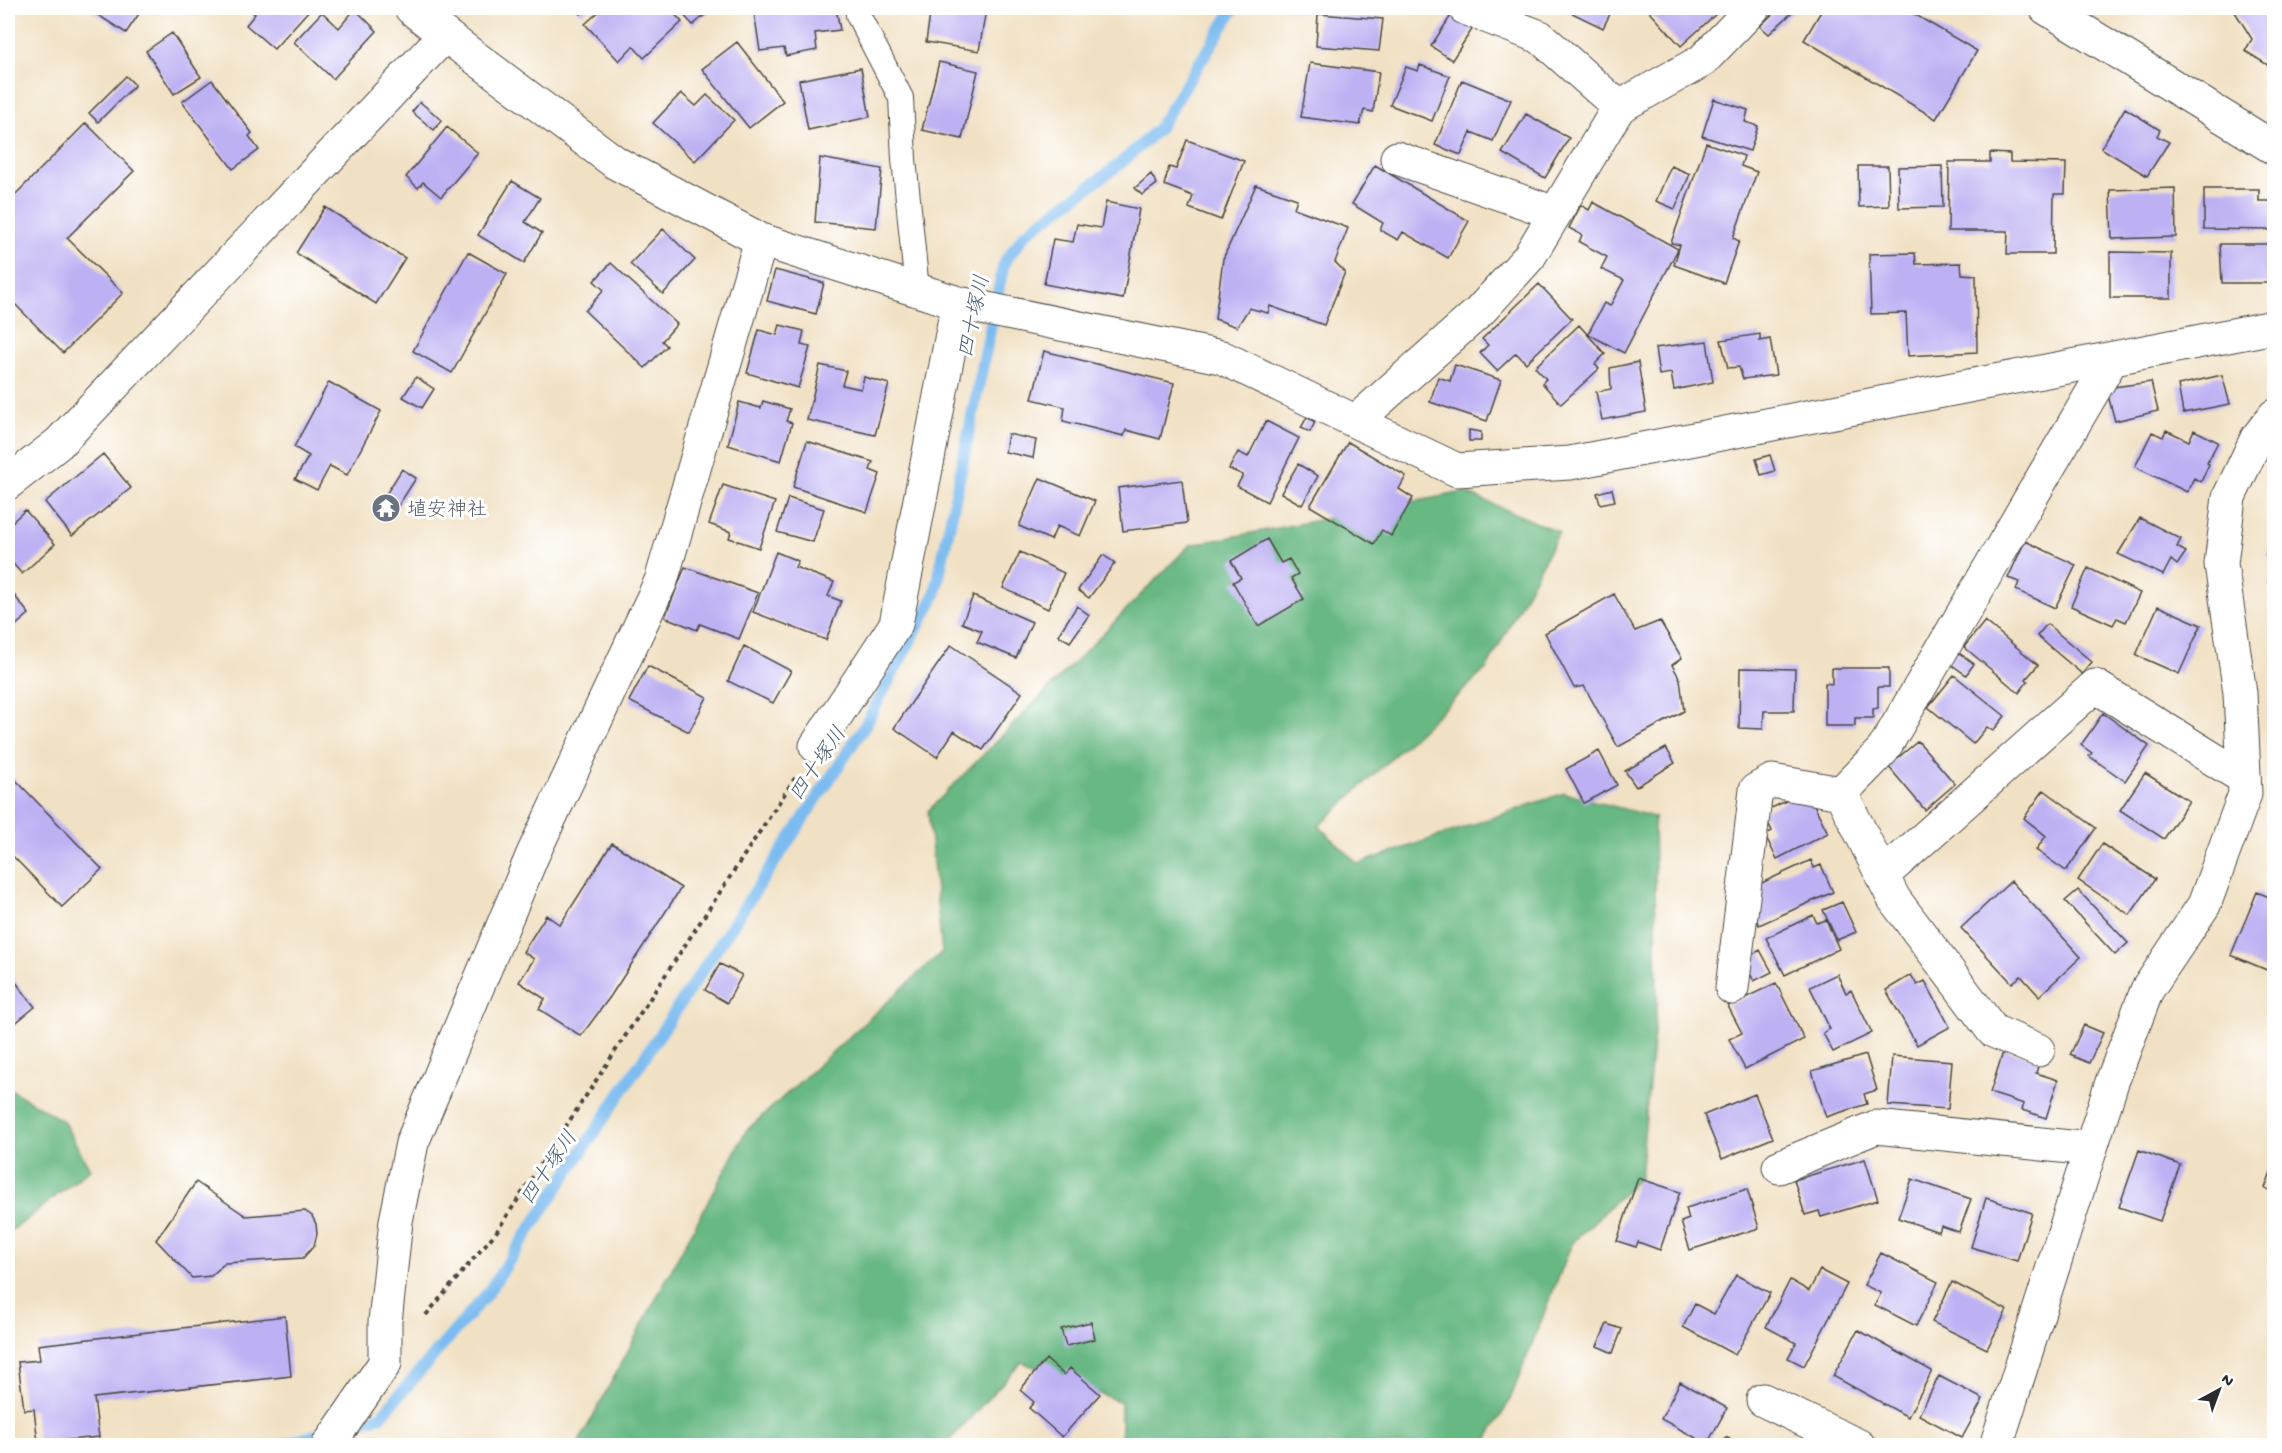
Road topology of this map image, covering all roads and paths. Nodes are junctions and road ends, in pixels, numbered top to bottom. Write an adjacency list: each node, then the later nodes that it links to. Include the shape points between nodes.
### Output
1 (411, 8): 6 (street)
2 (857, 8): 12 (lane, via 901,98)
3 (1465, 8): 7 (street, via 1540,37)
4 (1753, 8): 7 (street, via 1702,61)
5 (2046, 8): 8 (street)
6 (445, 35): 11 (street, via 616,163); 18 (street, via 59,443)
7 (1619, 107): 10 (street)
8 (2274, 148)
9 (1397, 158): 10 (street)
10 (1555, 213): 17 (street, via 1529,257 1479,312)
11 (761, 240): 12 (street); 29 (street, via 662,581 533,854 412,1143 396,1221 385,1322 385,1363)
12 (917, 290): 13 (street)
13 (958, 303): 17 (street, via 1221,357); 19 (street, via 896,624)
14 (2274, 327): 15 (street)
15 (2112, 358): 17 (street, via 1570,463 1457,470); 21 (street, via 1883,750)
16 (2274, 416): 20 (street, via 2257,438 2229,497 2221,564 2240,693)
17 (1356, 421)
18 (8, 483)
19 (816, 746): 27 (path, via 497,1231)
20 (2244, 778): 22 (street, via 2094,686); 25 (street, via 2245,794 2204,905 2147,990)
21 (1841, 793): 22 (street); 23 (street, via 1772,781 1756,789)
22 (1882, 876): 24 (street, via 1894,898 1993,1031)
23 (1732, 988)
24 (2038, 1050)
25 (2090, 1149): 26 (street, via 1876,1127); 31 (street)
26 (1779, 1167)
27 (422, 1319)
28 (1763, 1400): 30 (street)
29 (328, 1446)
30 (1859, 1446)
31 (1996, 1446)

